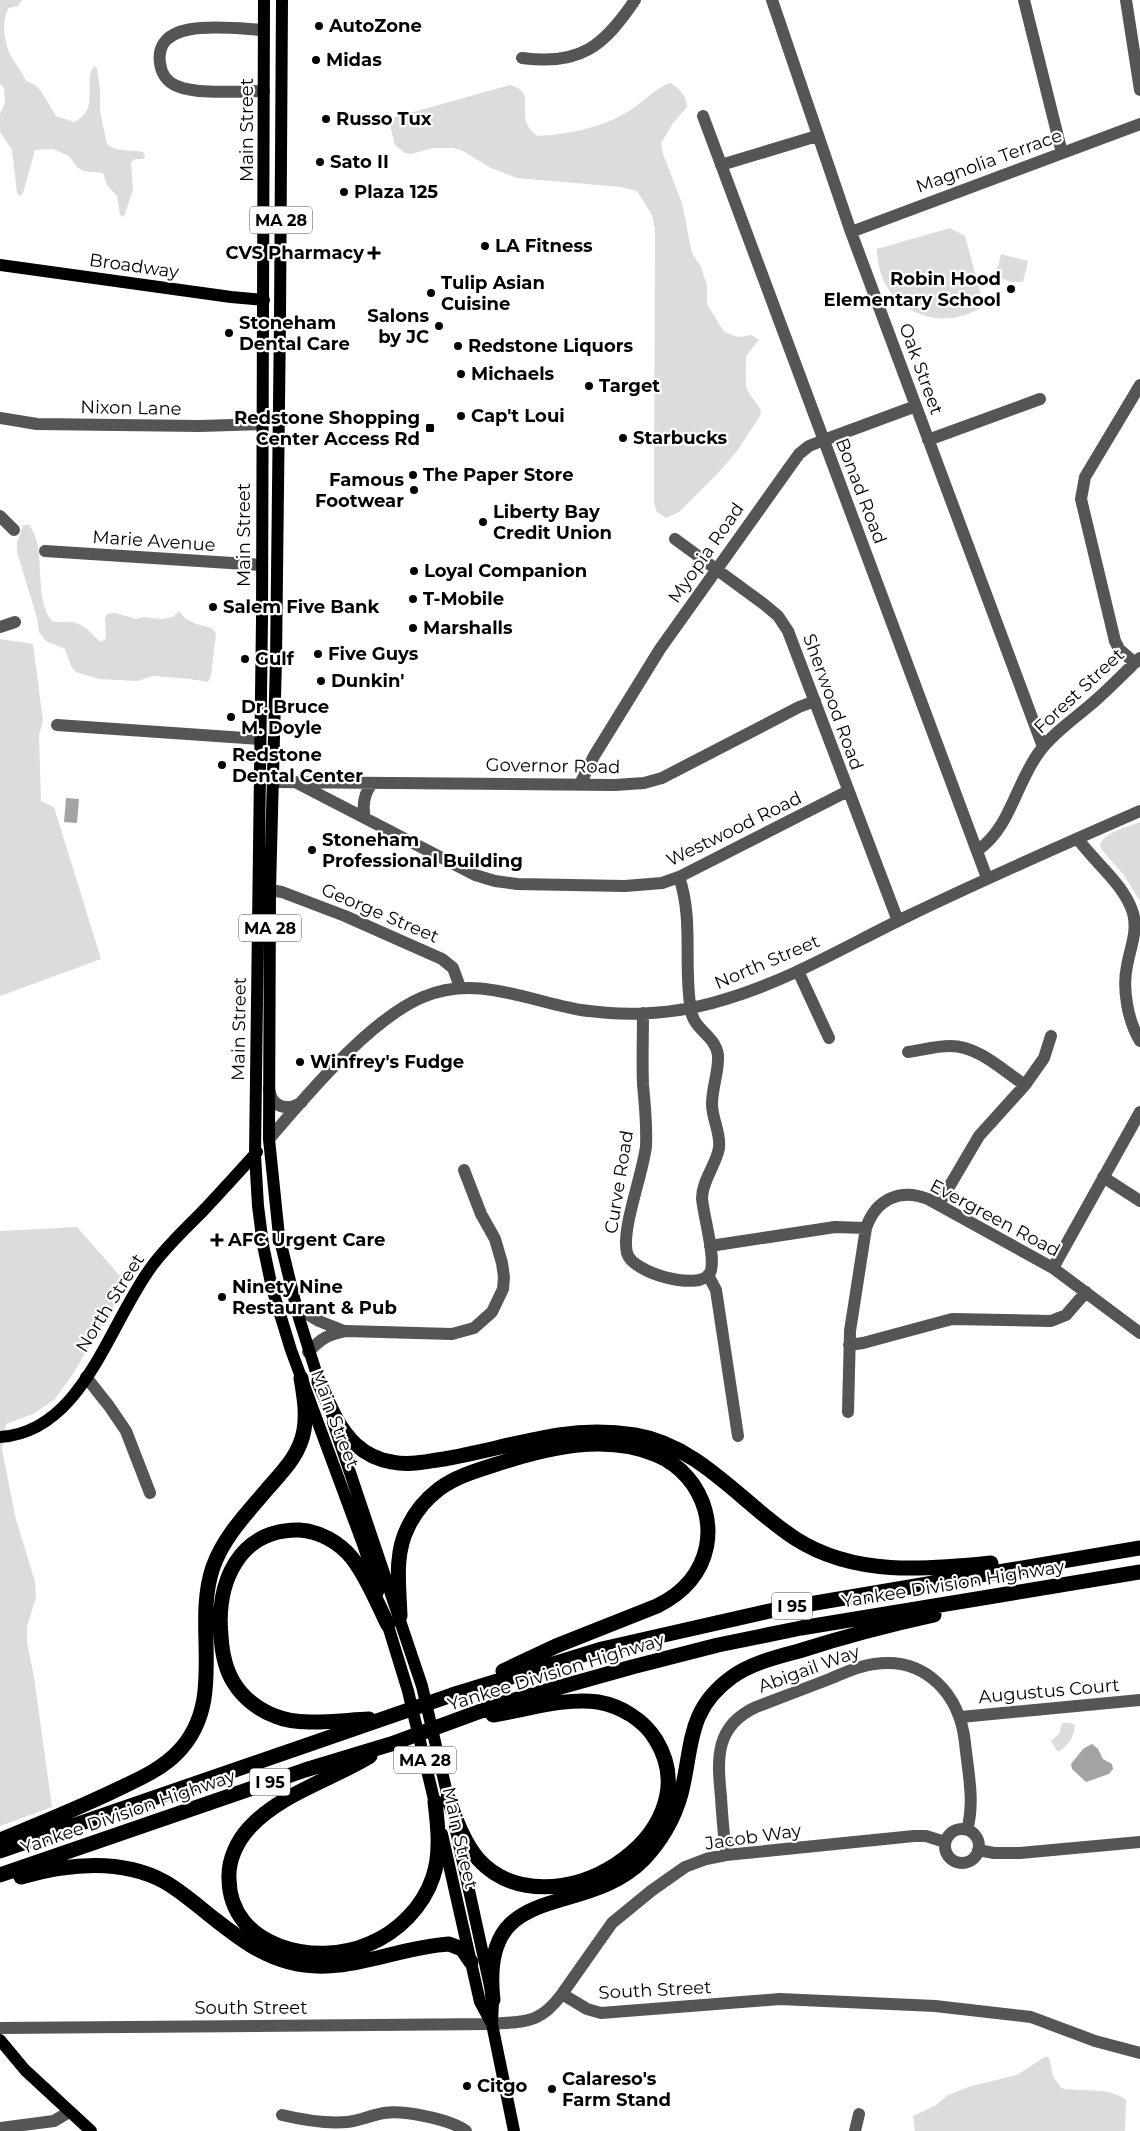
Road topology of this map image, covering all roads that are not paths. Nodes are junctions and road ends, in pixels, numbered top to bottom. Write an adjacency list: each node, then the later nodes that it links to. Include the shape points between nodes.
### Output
1 (264, 0): 7 (main road, Main Street / MA 28)
2 (282, 0): 39 (main road, Main Street / MA 28, via 279,466)
3 (635, 0): 8 (street, via 613,31 587,50 556,61)
4 (772, 0): 13 (street, Oak Street)
5 (1024, 0): 14 (street)
6 (1126, 0): 9 (street)
7 (264, 30): 10 (main road, Main Street / MA 28); 10 (street, via 190,29 178,32 165,40 159,60 169,82 179,87)
8 (522, 58)
9 (1140, 90)
10 (264, 91): 18 (main road, Main Street / MA 28)
11 (703, 116): 15 (street, Bonad Road)
12 (1140, 124): 14 (street, Magnolia Terrace)
13 (817, 136): 15 (street); 16 (street, Oak Street)
14 (1062, 153): 16 (street, Magnolia Terrace)
15 (721, 165): 24 (street, Bonad Road)
16 (851, 232): 21 (street, Oak Street)
17 (0, 265): 18 (main road, Broadway)
18 (264, 300): 23 (main road, Main Street / MA 28)
19 (1140, 385): 34 (street, via 1085,476 1080,499 1115,641 1119,649)
20 (1040, 399): 25 (street)
21 (916, 406): 24 (street, Myopia Road); 25 (street, Oak Street)
22 (0, 418): 23 (street, Nixon Lane, via 37,424)
23 (262, 424): 30 (main road, Main Street / MA 28)
24 (824, 440): 31 (street, Myopia Road, via 806,448 794,460); 47 (street, Bonad Road)
25 (928, 440): 38 (street, Oak Street)
26 (0, 516): 27 (street)
27 (14, 530)
28 (675, 539): 31 (street, Sherwood Road)
29 (44, 551): 30 (street, Marie Avenue)
30 (262, 566): 37 (main road, Main Street / MA 28)
31 (717, 569): 35 (street, Sherwood Road, via 766,605 783,623); 42 (street, Myopia Road, via 649,665)
32 (14, 622): 33 (street)
33 (0, 627)
34 (1138, 660): 38 (street, Forest Street)
35 (815, 701): 42 (street, Governor Road, via 656,780 632,784); 43 (street, Sherwood Road)
36 (57, 725): 37 (street)
37 (260, 739): 65 (main road, Main Street / MA 28)
38 (1043, 747): 47 (street, Forest Street, via 1000,826)
39 (272, 782): 40 (street, Governor Road); 50 (main road, Main Street / MA 28)
40 (297, 782): 41 (street, Governor Road); 45 (street, Westwood Road)
41 (372, 783): 42 (street, Governor Road); 45 (street, via 365,796)
42 (580, 784)
43 (848, 791): 48 (street, Westwood Road); 51 (street, Sherwood Road)
44 (1140, 811): 46 (street, North Street)
45 (366, 818): 48 (street, Westwood Road, via 475,875 505,883 641,885)
46 (1078, 839): 49 (street, North Street); 58 (street, via 1122,891 1132,913 1134,935 1125,983 1130,1013)
47 (978, 850): 49 (street, Bonad Road)
48 (679, 877): 54 (street, via 684,893)
49 (987, 878): 51 (street, North Street)
50 (270, 890): 53 (street, George Street, via 345,916 442,959 453,968); 61 (main road, Main Street / MA 28)
51 (898, 921): 52 (street, North Street)
52 (798, 970): 54 (street, North Street, via 738,996); 57 (street)
53 (460, 987): 55 (street, North Street, via 491,988 583,1010); 62 (street, North Street, via 425,996 396,1014 356,1046)
54 (690, 1008): 55 (street, North Street); 71 (street, via 695,1023 713,1042 718,1055 712,1106 719,1146 702,1194)
55 (643, 1014): 73 (street, Curve Road, via 646,1144 627,1234 627,1253 635,1265 657,1275 683,1280)
56 (1051, 1036): 60 (street, via 1042,1062)
57 (829, 1038)
58 (1140, 1041)
59 (908, 1052): 60 (street, via 950,1046 968,1049)
60 (1024, 1085): 69 (street, via 979,1136)
61 (269, 1086): 62 (street, via 271,1099 278,1105 289,1107); 64 (main road, Main Street / MA 28)
62 (302, 1102): 64 (street, North Street)
63 (1140, 1112): 67 (street)
64 (269, 1139): 65 (main road, North Street); 75 (main road, Main Street / MA 28, via 279,1236)
65 (255, 1155): 80 (main road, North Street, via 152,1266); 81 (main road, Main Street / MA 28, via 264,1252 281,1320)
66 (464, 1170): 76 (street, via 481,1214 495,1239 502,1263 503,1289 492,1312 474,1328 448,1335)
67 (1103, 1177): 68 (street); 72 (street)
68 (1140, 1201)
69 (939, 1204): 70 (street, Evergreen Road, via 911,1194 894,1196 873,1212); 72 (street, Evergreen Road)
70 (866, 1228): 71 (street, via 835,1227); 78 (street, Evergreen Road)
71 (710, 1246): 73 (street, via 711,1269)
72 (1052, 1268): 74 (street, Evergreen Road)
73 (708, 1275): 84 (street, via 716,1290)
74 (1086, 1292): 77 (street, Evergreen Road); 78 (street, via 1071,1310 1055,1320 952,1319)
75 (296, 1307): 76 (street); 79 (main road, Main Street / MA 28)
76 (346, 1331): 79 (street, via 326,1336)
77 (1140, 1333)
78 (849, 1345): 83 (street, Evergreen Road)
79 (308, 1352): 82 (main road, Main Street / MA 28)
80 (86, 1377): 85 (main road, North Street, via 67,1404 49,1420 26,1432); 86 (street, via 126,1431)
81 (301, 1378): 90 (main road, Main Street / MA 28); 100 (highway, via 306,1419 298,1449 287,1468 231,1533 212,1572 207,1594 206,1690 198,1722 190,1736 170,1760 142,1777)
82 (319, 1382): 87 (highway, via 347,1435 380,1459 417,1463 576,1433 638,1435 664,1444 695,1461 796,1539 823,1553 865,1564 932,1569); 90 (main road, Main Street / MA 28)
83 (848, 1412)
84 (738, 1436)
85 (0, 1437)
86 (150, 1493)
87 (1140, 1548): 91 (highway, Yankee Division Highway / I 95, via 731,1618 602,1649)
88 (1140, 1572): 89 (highway, Yankee Division Highway / I 95)
89 (1059, 1585): 96 (highway, Yankee Division Highway / I 95, via 718,1645 500,1704); 110 (highway, via 830,1641 751,1667 731,1678 714,1694 697,1719 689,1743 679,1801 663,1836 636,1866 612,1883 532,1909 512,1922 495,1951)
90 (394, 1620): 91 (highway, via 398,1558 407,1527 438,1490 466,1474 542,1451 594,1444 617,1445 642,1450 671,1462 695,1486 706,1514 708,1541 698,1570 677,1593 650,1610 556,1646); 93 (main road, Main Street / MA 28); 95 (highway, via 352,1558 327,1538 305,1531 276,1533 249,1547 230,1569 222,1598 222,1651 233,1683 248,1700 287,1720); 98 (main road, Main Street / MA 28, via 408,1691)
91 (452, 1695): 93 (highway, Yankee Division Highway / I 95)
92 (1140, 1700): 94 (street, Augustus Court)
93 (426, 1704): 95 (highway, Yankee Division Highway / I 95); 98 (main road, Main Street / MA 28)
94 (961, 1718): 99 (street, Abigail Way, via 972,1806); 105 (street, Abigail Way, via 951,1698 931,1677 904,1665 884,1663 856,1668 750,1710 726,1732 718,1756)
95 (383, 1719): 104 (highway, Yankee Division Highway / I 95)
96 (459, 1720): 97 (highway, Yankee Division Highway / I 95); 98 (highway, via 573,1702 598,1702 615,1707 634,1717 654,1737 664,1758 666,1794 652,1829 630,1855 597,1876 549,1886 507,1879 482,1863)
97 (391, 1744): 98 (highway, via 348,1770 272,1808 249,1828 236,1848 229,1872 231,1895 242,1919 268,1941 302,1952 344,1952 382,1938 411,1914 434,1877); 106 (highway, Yankee Division Highway / I 95, via 305,1770)
98 (442, 1800): 108 (main road, Main Street / MA 28); 110 (main road, Main Street / MA 28)
99 (967, 1830): 101 (street, via 952,1832); 103 (street, via 976,1838)
100 (0, 1840)
101 (945, 1842): 103 (street, via 947,1855 958,1863 972,1860); 105 (street, Jacob Way, via 914,1836)
102 (1140, 1842): 103 (street, via 1020,1854)
103 (978, 1850)
104 (0, 1851)
105 (726, 1855): 109 (street, Jacob Way, via 700,1861 677,1872 617,1918)
106 (0, 1875)
107 (0, 1882): 108 (highway, via 60,1869 125,1868 167,1883 251,1946 288,1962 330,1967 449,1944 462,1949)
108 (471, 1962): 111 (main road, Main Street / MA 28, via 480,2002)
109 (562, 1994): 111 (street, South Street, via 550,2009 537,2018); 114 (street, South Street, via 587,2009 601,2012 786,1999 996,2011 1040,2019 1095,2041)
110 (493, 2000): 111 (main road, Main Street / MA 28)
111 (492, 2024): 112 (street, South Street); 121 (main road, Main Street / MA 28)
112 (0, 2028)
113 (0, 2040): 115 (main road, via 25,2070)
114 (1140, 2053)
115 (69, 2112): 118 (street, via 54,2121); 119 (main road)
116 (859, 2114): 122 (street)
117 (282, 2115): 120 (street, via 339,2122 398,2113 447,2122)
118 (0, 2128)
119 (91, 2131)
120 (466, 2131)
121 (514, 2131)
122 (855, 2131)

